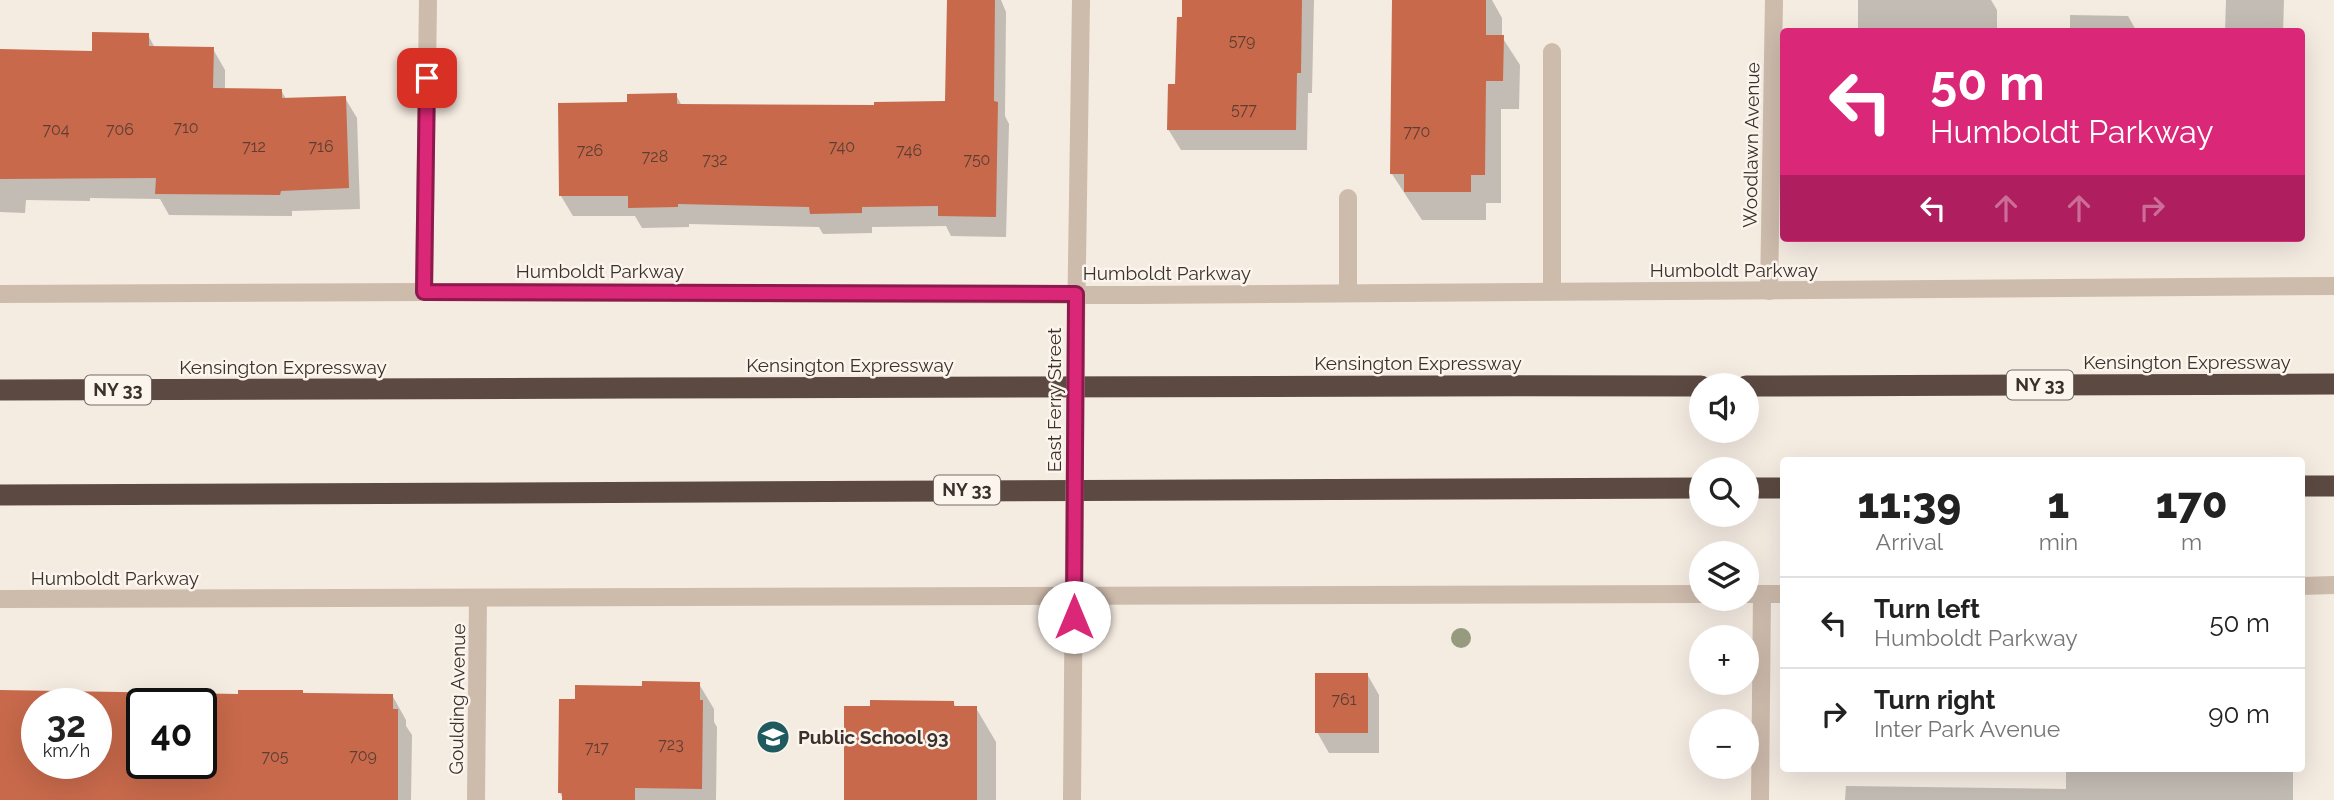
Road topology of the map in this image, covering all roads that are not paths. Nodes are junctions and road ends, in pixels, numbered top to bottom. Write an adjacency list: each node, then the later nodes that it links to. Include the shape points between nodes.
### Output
1 (428, 0): 9 (street)
2 (1081, 0): 12 (street, East Ferry Street)
3 (1774, 0): 8 (street, Woodlawn Avenue)
4 (1552, 52): 7 (street)
5 (1348, 198): 10 (street)
6 (2334, 286): 8 (street, Humboldt Parkway)
7 (1552, 291): 8 (street, Humboldt Parkway); 10 (street, Humboldt Parkway)
8 (1769, 291)
9 (424, 292): 11 (street, Humboldt Parkway); 12 (street, Humboldt Parkway)
10 (1348, 292): 12 (street, Humboldt Parkway)
11 (0, 294)
12 (1076, 294): 28 (street, East Ferry Street, bridge)
13 (2334, 384): 15 (highway, Kensington Expressway / NY 33)
14 (1689, 386): 16 (highway, Kensington Expressway / NY 33)
15 (1759, 386)
16 (0, 390)
17 (2305, 486): 18 (highway)
18 (2334, 486)
19 (1689, 488): 22 (highway, NY 33)
20 (1759, 488): 21 (highway)
21 (1780, 488)
22 (0, 495)
23 (2334, 585): 24 (street)
24 (2305, 586)
25 (1689, 594): 28 (street, Humboldt Parkway)
26 (1759, 594): 27 (street)
27 (1780, 594)
28 (1074, 596): 29 (street, Humboldt Parkway); 33 (street, East Ferry Street)
29 (478, 597): 30 (street, Humboldt Parkway); 32 (street, Goulding Avenue)
30 (0, 599)
31 (1754, 611): 34 (street)
32 (476, 800)
33 (1072, 800)
34 (1760, 800)

